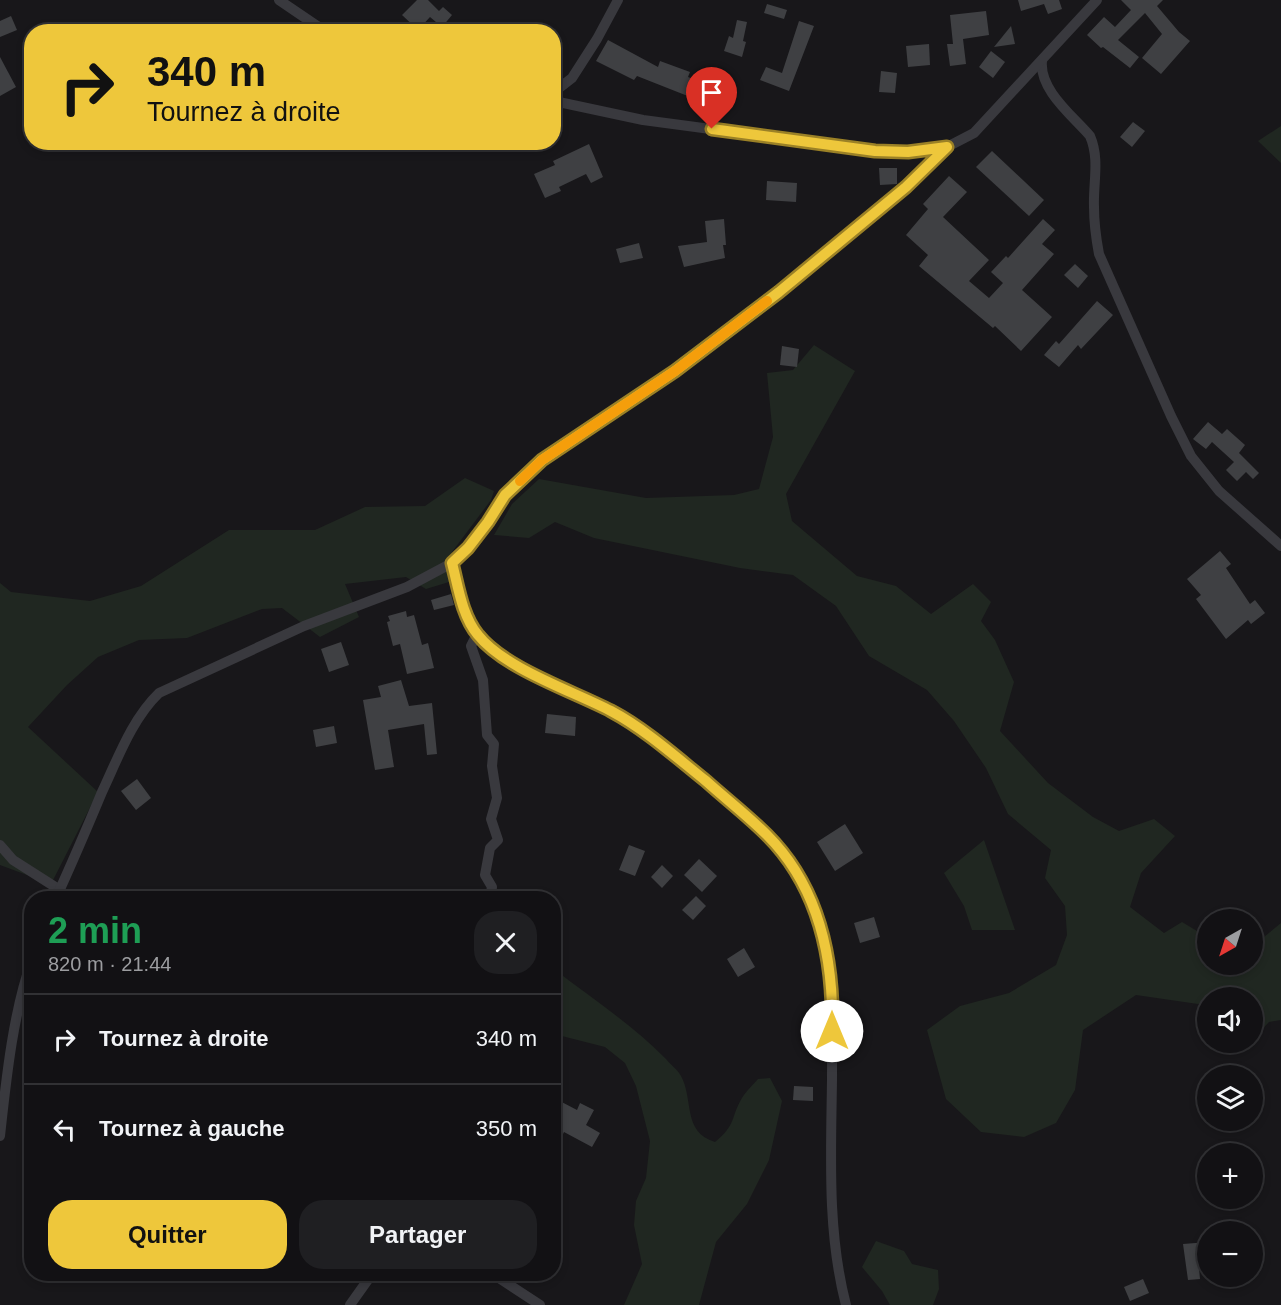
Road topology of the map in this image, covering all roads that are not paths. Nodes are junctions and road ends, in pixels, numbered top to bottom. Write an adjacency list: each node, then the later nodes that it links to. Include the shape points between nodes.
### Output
1 (279, 0): 4 (street)
2 (618, 0): 6 (street, via 572,78)
3 (1097, 0): 5 (street)
4 (314, 24)
5 (1042, 61): 8 (street, via 974,133); 9 (street, via 1041,71 1047,85 1094,146 1094,229 1099,254 1171,416 1191,456 1219,492)
6 (561, 87)
7 (561, 102): 8 (street, via 643,120 875,151)
8 (947, 147): 10 (street, via 906,187 779,292 675,371 542,460 505,495 468,548)
9 (1281, 546)
10 (452, 563): 11 (street, via 463,607); 14 (street, via 407,587 304,626 159,693 136,722 117,758)
11 (477, 634): 15 (street, via 471,646 483,680 487,735 494,744 492,766 497,798 491,819 498,840 490,848 485,875); 22 (street, via 516,664 612,711 641,730 768,836 796,870 810,896 829,964 833,1008 834,1232)
12 (0, 845): 13 (street)
13 (54, 891)
14 (59, 891)
15 (491, 891)
16 (24, 991): 17 (street)
17 (0, 1136)
18 (367, 1281): 20 (street)
19 (504, 1281): 21 (street)
20 (350, 1305)
21 (540, 1305)
22 (846, 1305)

